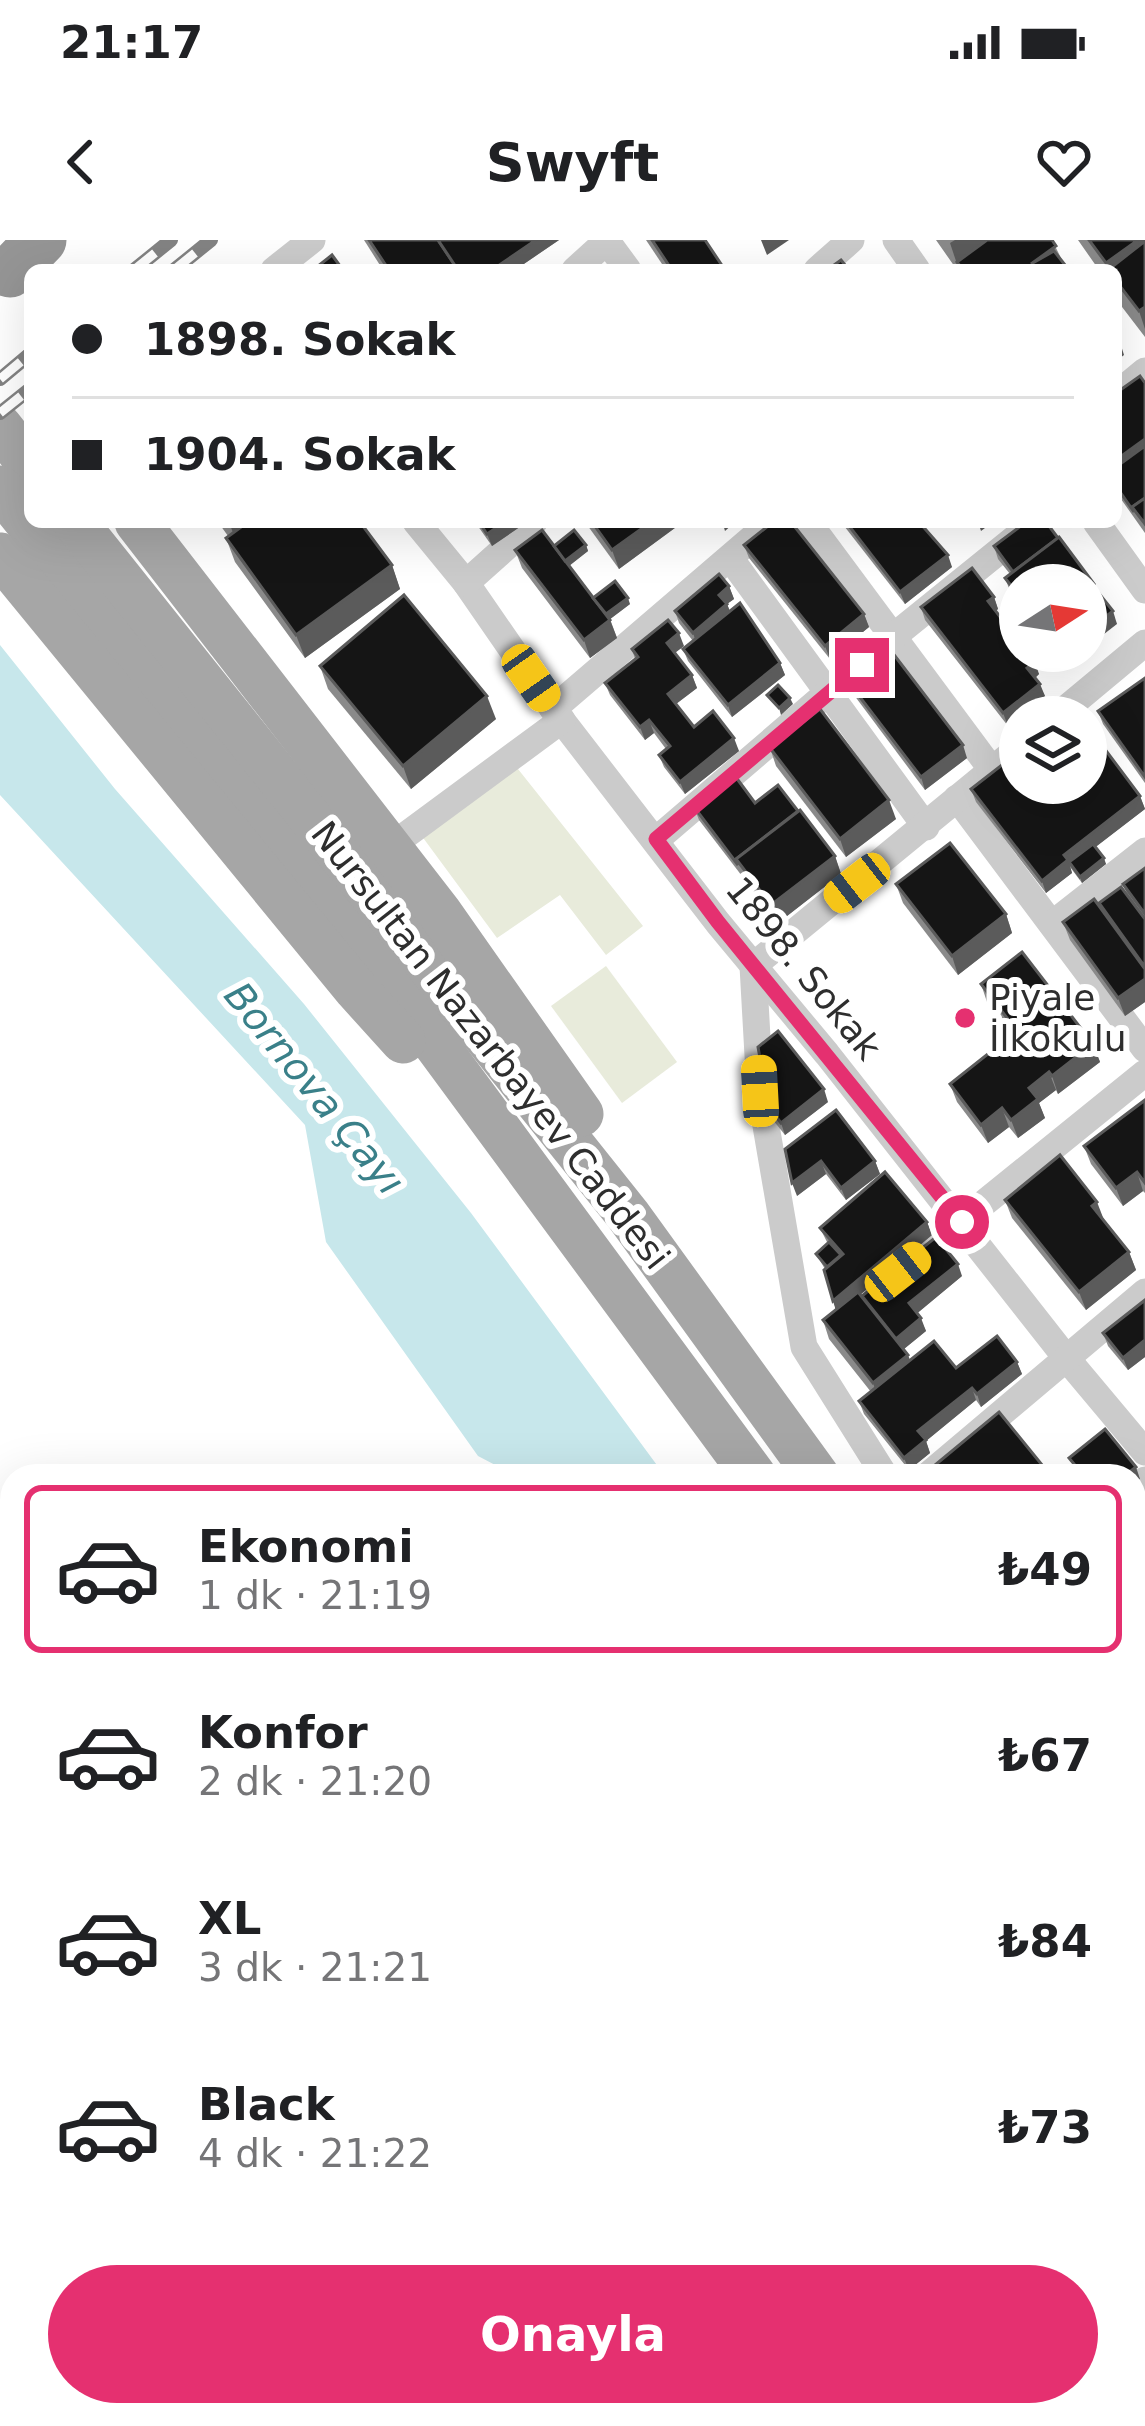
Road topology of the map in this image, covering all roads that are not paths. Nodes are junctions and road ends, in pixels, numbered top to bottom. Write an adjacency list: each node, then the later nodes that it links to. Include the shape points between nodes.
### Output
1 (52, 240): 5 (main road)
2 (312, 240): 6 (street)
3 (607, 240): 7 (street)
4 (851, 240): 8 (street)
5 (17, 264)
6 (282, 264)
7 (581, 264)
8 (824, 264)
9 (0, 427): 10 (main road)
10 (24, 457)
11 (24, 486): 13 (street)
12 (0, 488): 14 (main road)
13 (0, 508)
14 (24, 513)
15 (39, 528): 28 (main road)
16 (78, 528): 28 (main road)
17 (142, 528): 39 (main road)
18 (421, 528): 26 (street, 1898. Sokak)
19 (528, 528): 26 (street)
20 (764, 528): 25 (street)
21 (813, 528): 29 (street)
22 (1028, 528): 29 (street)
23 (1100, 528): 27 (street)
24 (0, 555): 45 (main road, via 356,989)
25 (730, 557): 31 (street); 33 (street)
26 (466, 584): 33 (street, 1898. Sokak)
27 (1145, 590)
28 (139, 632): 45 (main road, Nursultan Nazarbayev Caddesi); 46 (main road, Nursultan Nazarbayev Caddesi)
29 (894, 636): 31 (street); 35 (street)
30 (1145, 643): 32 (street)
31 (830, 694): 37 (street); 38 (street)
32 (1081, 696)
33 (557, 715): 38 (street, 1898. Sokak); 39 (street)
34 (999, 764): 35 (street)
35 (992, 770): 36 (street)
36 (957, 798): 37 (street); 41 (street)
37 (926, 827): 42 (street)
38 (656, 839): 42 (street, 1898. Sokak)
39 (387, 849): 46 (main road, via 596,1136)
40 (1145, 851): 41 (street)
41 (1052, 924): 43 (street)
42 (753, 966): 47 (street, 1898. Sokak); 54 (street, via 760,1091 812,1340)
43 (1145, 1049)
44 (1145, 1073): 47 (street)
45 (506, 1138): 52 (main road, Nursultan Nazarbayev Caddesi)
46 (628, 1214): 53 (main road, Nursultan Nazarbayev Caddesi)
47 (962, 1222): 48 (street); 50 (street, 1898. Sokak)
48 (891, 1278)
49 (1145, 1292): 50 (street)
50 (1066, 1359): 51 (street, 1898. Sokak); 55 (street)
51 (1145, 1452)
52 (745, 1464)
53 (808, 1464)
54 (879, 1464)
55 (941, 1464)

